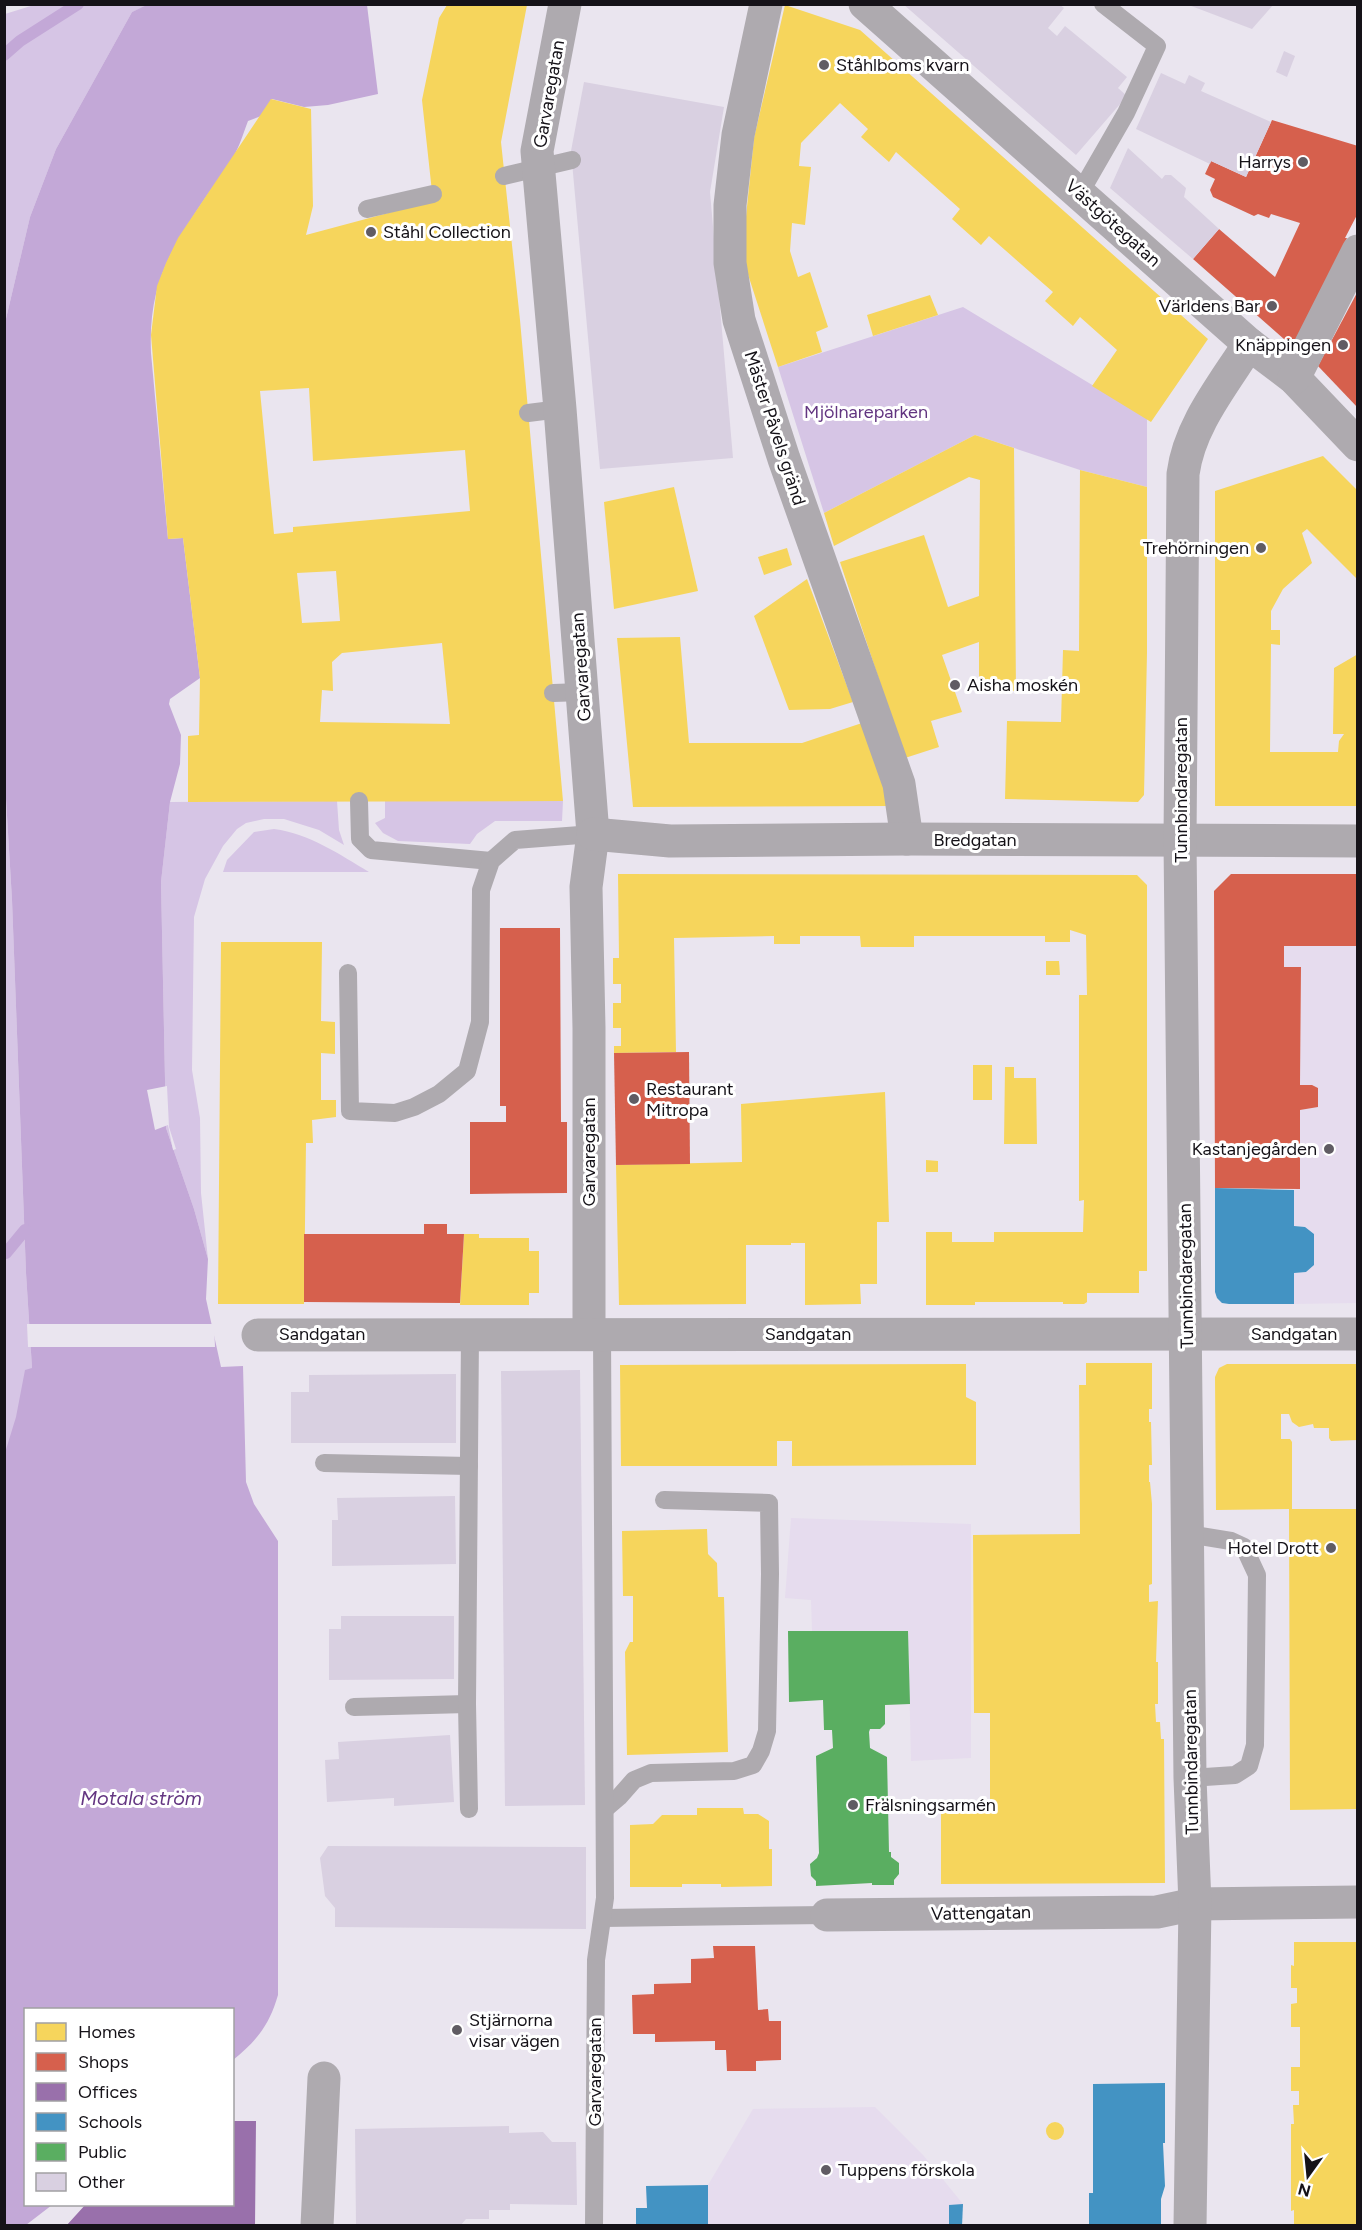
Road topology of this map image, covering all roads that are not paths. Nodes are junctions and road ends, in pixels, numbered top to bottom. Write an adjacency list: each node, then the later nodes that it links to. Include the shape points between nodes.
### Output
1 (565, 4): 6 (street, Garvaregatan, via 537,151)
2 (766, 4): 19 (street, Mäster Påvels gränd, via 738,135 730,205 730,263 739,320 899,784)
3 (865, 4): 8 (street, Västgötegatan)
4 (1104, 4): 8 (lane, via 1158,46)
5 (572, 160): 6 (lane)
6 (539, 168): 7 (lane); 14 (street, Garvaregatan)
7 (504, 176)
8 (1080, 193): 12 (street, Västgötegatan)
9 (432, 194): 10 (lane)
10 (367, 209)
11 (1358, 251): 13 (street)
12 (1249, 344): 13 (street, Västgötegatan); 20 (street, Tunnbindaregatan, via 1203,416 1186,455 1182,518)
13 (1294, 378): 16 (street, Västgötegatan)
14 (560, 409): 15 (lane); 18 (street, Garvaregatan, via 568,693)
15 (528, 413)
16 (1358, 445)
17 (359, 801): 22 (lane, via 360,839 371,850)
18 (593, 834): 19 (street, Bredgatan, via 670,841); 22 (lane, via 515,840); 24 (street, Garvaregatan, via 586,887)
19 (907, 839): 20 (street, Bredgatan)
20 (1180, 841): 21 (street, Bredgatan); 28 (street, Tunnbindaregatan)
21 (1358, 841)
22 (491, 861): 23 (lane, via 482,890 480,1022 467,1071 439,1094 395,1113 350,1111)
23 (348, 973)
24 (595, 1333): 25 (street, Sandgatan); 28 (street, Sandgatan); 37 (lane, Garvaregatan)
25 (470, 1334): 27 (street, Sandgatan); 30 (lane)
26 (1358, 1334): 28 (street, Sandgatan)
27 (258, 1335)
28 (1187, 1335): 32 (street, Tunnbindaregatan)
29 (324, 1463): 30 (lane)
30 (469, 1466): 33 (lane)
31 (664, 1500): 37 (lane, via 770,1503 767,1731 753,1765 734,1771 651,1773 634,1780)
32 (1188, 1534): 35 (street, Tunnbindaregatan); 35 (lane, via 1231,1540 1244,1547 1257,1575 1255,1745 1249,1766 1235,1775)
33 (467, 1704): 34 (lane); 36 (lane)
34 (354, 1707)
35 (1190, 1778): 39 (street, Tunnbindaregatan)
36 (469, 1809)
37 (605, 1809): 41 (lane, Garvaregatan)
38 (1358, 1902): 39 (street, Vattengatan)
39 (1195, 1904): 40 (street, Vattengatan, via 1157,1912); 45 (street, Tunnbindaregatan)
40 (827, 1915): 41 (lane, Vattengatan)
41 (603, 1918): 44 (lane, Garvaregatan, via 596,1960)
42 (324, 2078): 43 (street)
43 (317, 2226)
44 (594, 2226)
45 (1190, 2226)

